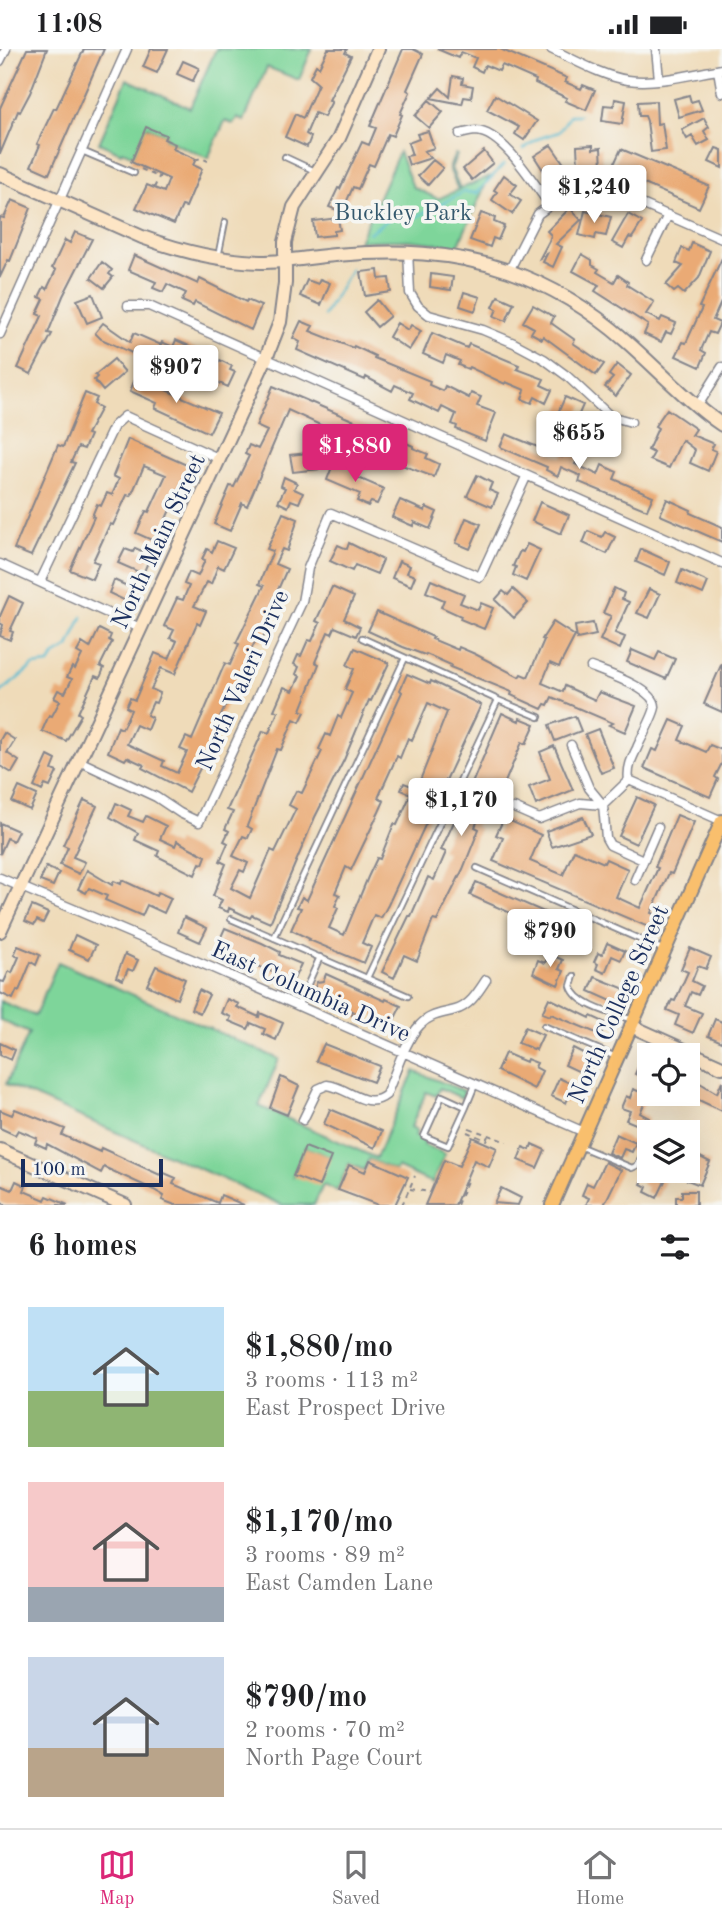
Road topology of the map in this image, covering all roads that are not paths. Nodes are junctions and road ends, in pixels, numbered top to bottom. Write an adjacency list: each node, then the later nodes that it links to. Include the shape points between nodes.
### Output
1 (6, 49): 6 (street)
2 (127, 49): 11 (street)
3 (378, 49): 13 (street, North Main Street, via 339,138)
4 (551, 49): 8 (street, via 626,79)
5 (656, 49): 8 (street)
6 (0, 61)
7 (720, 69): 8 (street); 9 (street)
8 (659, 79)
9 (722, 93)
10 (460, 134): 17 (street, via 478,131 493,137)
11 (81, 151): 14 (lane); 16 (street)
12 (285, 157): 13 (lane)
13 (316, 171): 23 (street, North Main Street, via 294,207)
14 (134, 173)
15 (0, 174): 16 (street)
16 (59, 200): 22 (street, via 163,244); 27 (street)
17 (549, 204): 18 (street, via 568,192 598,189); 25 (street, via 528,228)
18 (668, 215): 20 (street); 24 (street)
19 (225, 222): 22 (lane)
20 (722, 239)
21 (408, 251): 23 (street); 25 (street); 31 (street, via 410,293 429,316 514,343 567,376 610,416)
22 (218, 257): 23 (street)
23 (285, 260): 28 (street, North Main Street, via 280,322)
24 (646, 260)
25 (509, 271): 30 (street, via 544,285 600,319)
26 (128, 306): 28 (street, via 149,306)
27 (0, 334)
28 (266, 358): 33 (street, North Main Street); 34 (street)
29 (722, 367): 30 (street)
30 (697, 407): 32 (street)
31 (632, 422)
32 (722, 425)
33 (220, 459): 37 (street, via 125,416 114,426); 38 (street, North Main Street)
34 (526, 477): 35 (street); 45 (street, North Valeri Drive, via 480,577 331,513 308,568 302,602 199,822)
35 (722, 563)
36 (0, 564): 37 (street)
37 (40, 582): 38 (street)
38 (141, 628): 45 (street, North Main Street)
39 (362, 638): 40 (lane)
40 (405, 658): 42 (lane); 58 (lane)
41 (591, 667): 46 (street, via 652,697 655,707 631,760)
42 (498, 700): 43 (lane); 62 (lane)
43 (538, 717)
44 (571, 745): 47 (street, via 589,788)
45 (79, 761): 55 (street, North Main Street)
46 (629, 780): 47 (street); 49 (street)
47 (603, 805): 48 (street, via 580,803 539,819); 51 (street, via 610,845)
48 (514, 808)
49 (722, 821): 59 (main road, North College Street)
50 (658, 827): 51 (street)
51 (643, 860): 54 (street)
52 (477, 868): 59 (lane)
53 (0, 878): 55 (street, East Columbia Drive)
54 (635, 880)
55 (21, 886): 57 (street, North Main Street); 65 (street, East Columbia Drive)
56 (232, 919): 58 (lane)
57 (0, 931)
58 (274, 938): 60 (lane)
59 (665, 950): 66 (main road, North College Street)
60 (320, 957): 62 (lane); 65 (lane)
61 (574, 976): 66 (lane, via 573,993)
62 (367, 978): 64 (lane)
63 (486, 980): 68 (street, via 466,1005 429,1017 420,1025)
64 (408, 996)
65 (297, 1006): 68 (street, East Columbia Drive)
66 (632, 1023): 69 (main road, North College Street); 70 (street)
67 (544, 1025): 69 (lane)
68 (404, 1053): 71 (street, East Columbia Drive); 73 (street, via 382,1099 370,1102 327,1085 318,1089)
69 (617, 1058): 74 (main road, North College Street)
70 (722, 1067)
71 (475, 1085): 72 (lane); 74 (street, East Columbia Drive)
72 (466, 1107): 72 (lane, via 442,1096 424,1136 448,1146)
73 (303, 1120)
74 (584, 1132): 75 (main road, North College Street)
75 (578, 1146): 77 (lane, via 632,1168); 79 (main road, North College Street)
76 (0, 1150): 78 (street)
77 (637, 1166)
78 (125, 1205)
79 (552, 1205)

